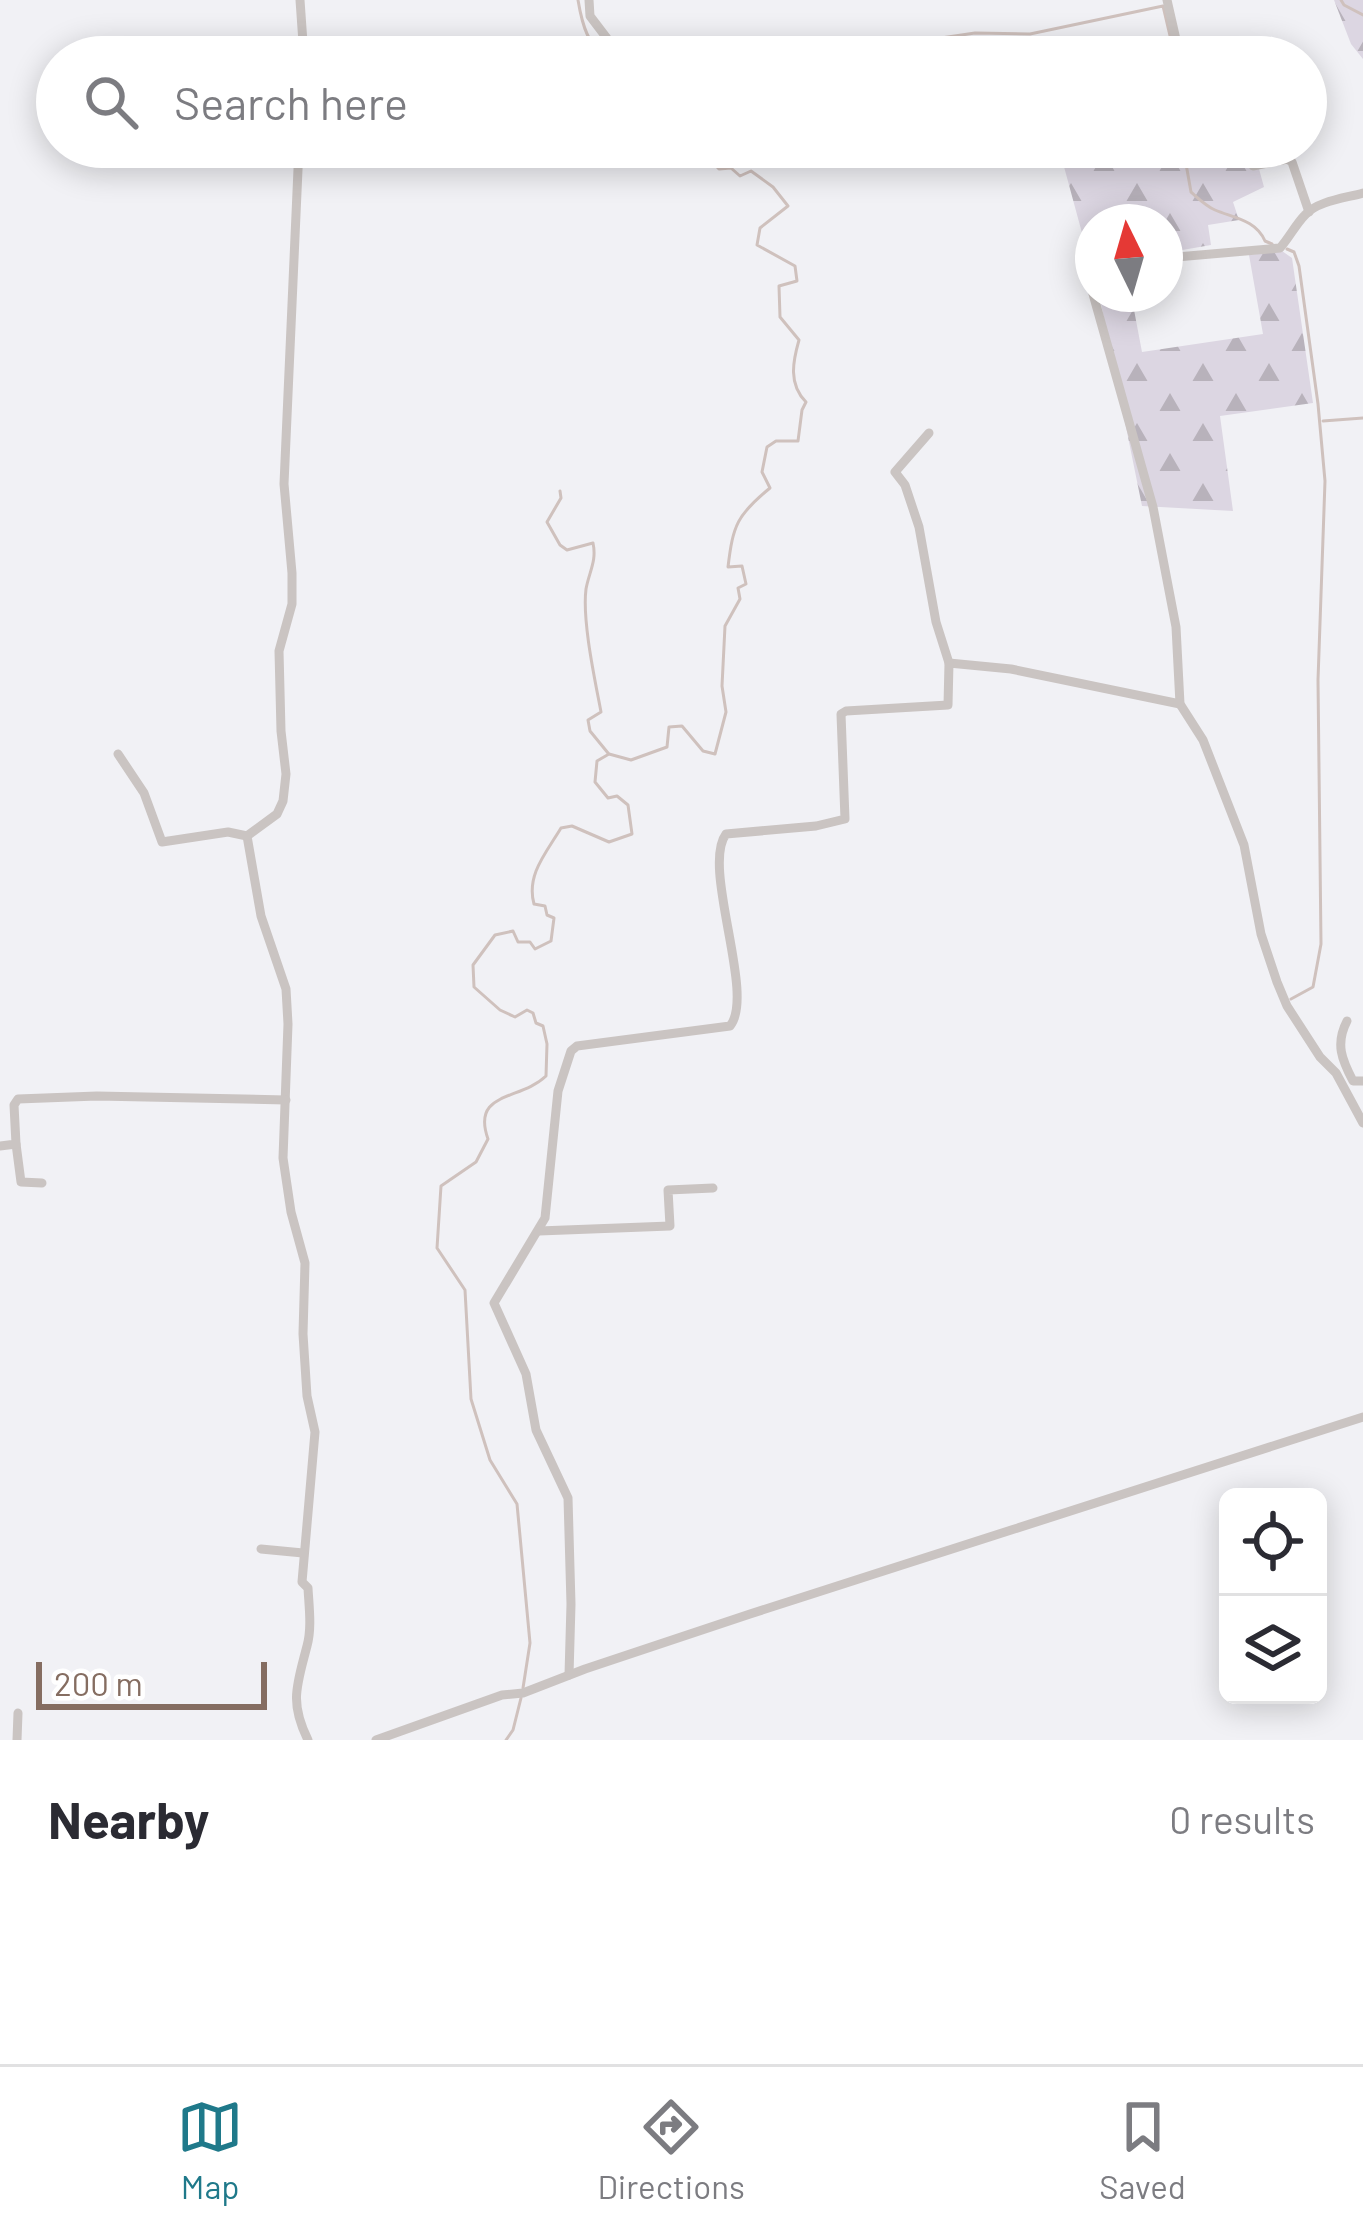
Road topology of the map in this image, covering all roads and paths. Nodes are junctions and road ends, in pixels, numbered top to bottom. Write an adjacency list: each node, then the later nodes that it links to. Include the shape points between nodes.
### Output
1 (300, 0): 4 (street)
2 (589, 0): 5 (street)
3 (1167, 0): 6 (street)
4 (303, 36)
5 (605, 36)
6 (1175, 36)
7 (298, 168): 17 (street, via 284,484 292,604 279,651 286,774 277,814)
8 (1294, 168): 10 (street)
9 (1363, 193): 10 (street)
10 (1309, 212): 11 (street, via 1280,248)
11 (1183, 256)
12 (1098, 312): 15 (street, via 1153,507 1176,627)
13 (929, 433): 14 (street, via 895,472 919,527)
14 (949, 663): 15 (street); 28 (street, via 948,705 841,714 845,819 722,839 735,1022 571,1052)
15 (1180, 704): 20 (street, via 1203,740 1244,845 1282,994)
16 (118, 754): 17 (street, via 163,842)
17 (247, 836): 21 (street, via 261,916 286,989)
18 (1347, 1021): 19 (street, via 1341,1056 1353,1082)
19 (1362, 1082): 20 (street)
20 (1344, 1089): 22 (street)
21 (286, 1100): 24 (street, via 18,1099); 31 (street, via 283,1159 304,1263 315,1432)
22 (1358, 1101): 23 (street)
23 (1363, 1123)
24 (16, 1144): 25 (street); 26 (street, via 21,1182)
25 (0, 1146)
26 (42, 1183)
27 (713, 1189): 28 (street, via 668,1190 670,1226)
28 (539, 1231): 32 (street, via 494,1303 568,1498)
29 (1363, 1417): 32 (street)
30 (262, 1549): 31 (street)
31 (303, 1553): 35 (street, via 310,1618 296,1717)
32 (569, 1675): 36 (street)
33 (18, 1713): 34 (street)
34 (17, 1740)
35 (308, 1740)
36 (376, 1740)

